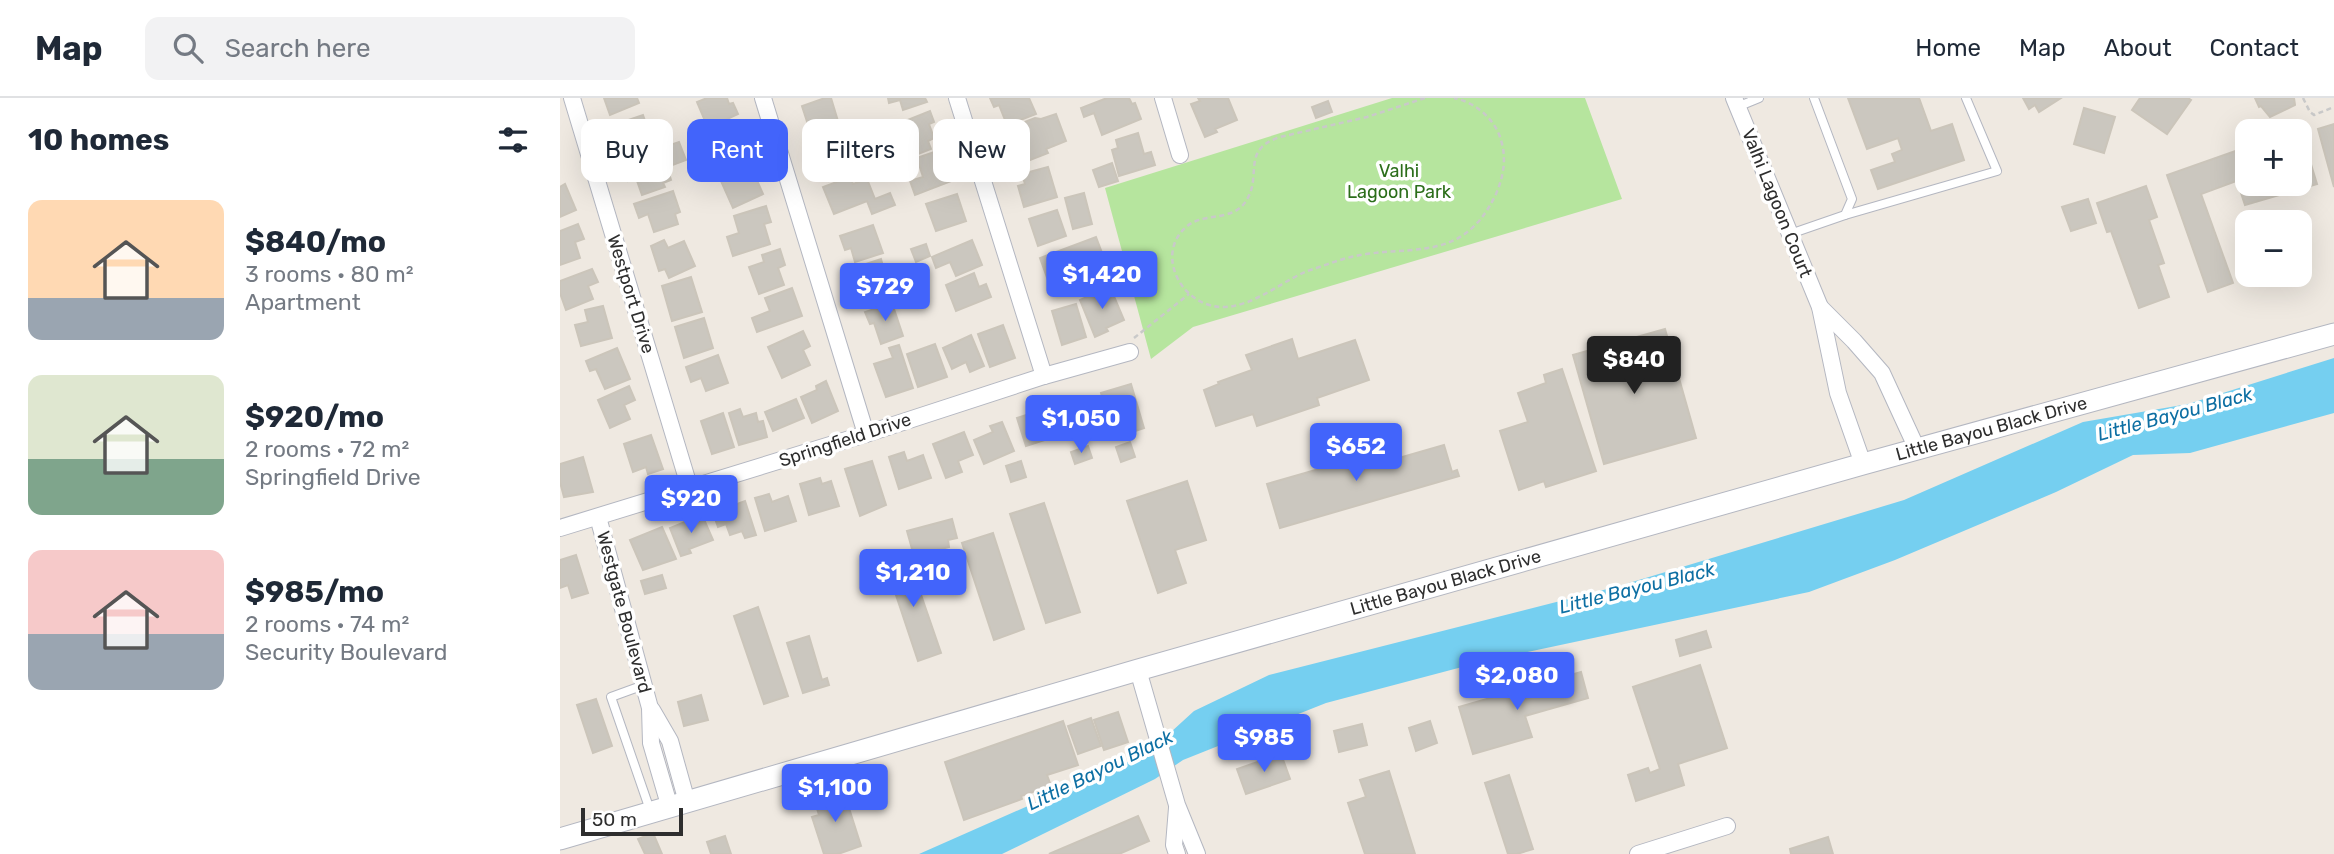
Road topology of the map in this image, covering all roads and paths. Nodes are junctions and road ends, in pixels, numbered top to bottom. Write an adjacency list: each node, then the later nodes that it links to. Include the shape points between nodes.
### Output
1 (572, 98): 24 (street, Westport Drive)
2 (763, 98): 21 (street)
3 (957, 98): 20 (street)
4 (1163, 98): 13 (street)
5 (1425, 98): 16 (path, via 1367,117 1280,136 1261,146 1253,164 1251,189 1240,209 1190,223 1176,237 1172,265)
6 (1454, 98): 16 (path, via 1485,114 1500,136 1504,152 1502,180 1488,209 1462,236 1427,250 1342,259 1256,299 1225,307)
7 (1759, 98): 11 (lane)
8 (1814, 98): 14 (lane, via 1852,200)
9 (1966, 98): 14 (lane, via 1997,172)
10 (2303, 98): 12 (path, via 2315,115)
11 (1735, 102): 15 (street, Valhi Lagoon Court)
12 (2334, 107)
13 (1180, 155)
14 (1846, 215): 15 (lane)
15 (1790, 234): 17 (street, Valhi Lagoon Court)
16 (1189, 294): 19 (path)
17 (1820, 307): 22 (street, Valhi Lagoon Court, via 1882,373); 23 (street, Valhi Lagoon Court, via 1838,393)
18 (2334, 334): 22 (main road, Little Bayou Black Drive)
19 (1130, 346): 20 (street, Springfield Drive)
20 (1044, 376): 21 (street, Springfield Drive)
21 (866, 434): 24 (street, Springfield Drive)
22 (1917, 450): 23 (main road, Little Bayou Black Drive)
23 (1863, 464): 27 (main road, Little Bayou Black Drive)
24 (690, 489): 25 (street, Springfield Drive)
25 (598, 517): 26 (street, Springfield Drive); 28 (street, Westgate Boulevard)
26 (560, 528)
27 (1138, 670): 29 (street); 30 (main road, Little Bayou Black Drive)
28 (644, 685): 30 (street, Westgate Boulevard, via 651,743); 30 (lane, via 611,697)
29 (1177, 806): 33 (street); 34 (street)
30 (670, 808): 32 (main road, Little Bayou Black Drive)
31 (1727, 826): 35 (street)
32 (560, 839)
33 (1177, 854)
34 (1197, 854)
35 (1638, 854)

